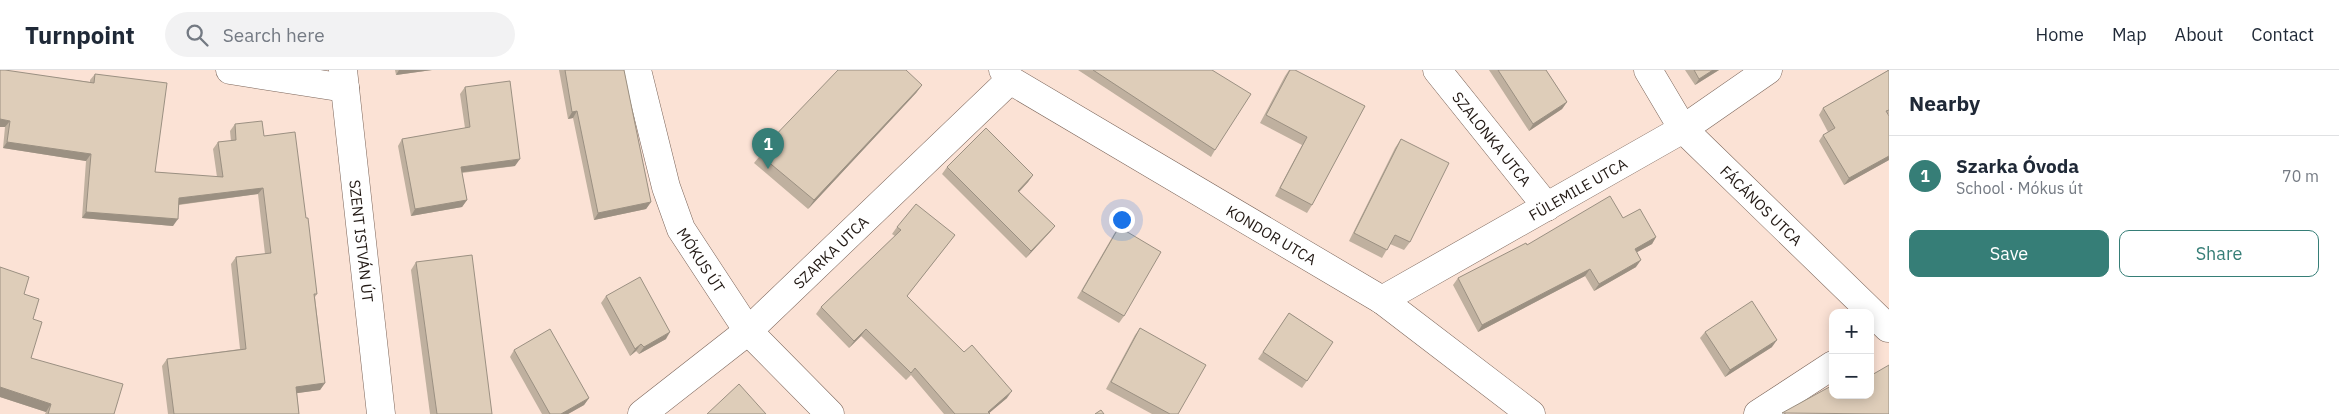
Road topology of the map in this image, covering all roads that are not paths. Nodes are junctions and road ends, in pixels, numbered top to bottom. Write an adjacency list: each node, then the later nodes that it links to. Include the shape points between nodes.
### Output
1 (230, 70): 7 (street)
2 (637, 70): 11 (street, MÓKUS ÚT, via 666,187 681,229)
3 (1437, 70): 9 (street, SZALONKA UTCA)
4 (1648, 70): 8 (street, FÁCÁNOS UTCA)
5 (1768, 70): 8 (street, FÜLEMILE UTCA)
6 (1006, 75): 10 (street, KONDOR UTCA); 11 (street, SZARKA UTCA)
7 (344, 79): 14 (street, SZENT ISTVÁN ÚT)
8 (1683, 129): 9 (street, FÜLEMILE UTCA); 12 (street, FÁCÁNOS UTCA)
9 (1547, 207): 10 (street, FÜLEMILE UTCA)
10 (1382, 300): 17 (street, KONDOR UTCA)
11 (748, 331): 15 (street, SZARKA UTCA); 16 (street, MÓKUS ÚT)
12 (1882, 332)
13 (1829, 367): 18 (street)
14 (380, 414)
15 (642, 414)
16 (830, 414)
17 (1531, 414)
18 (1758, 414)

